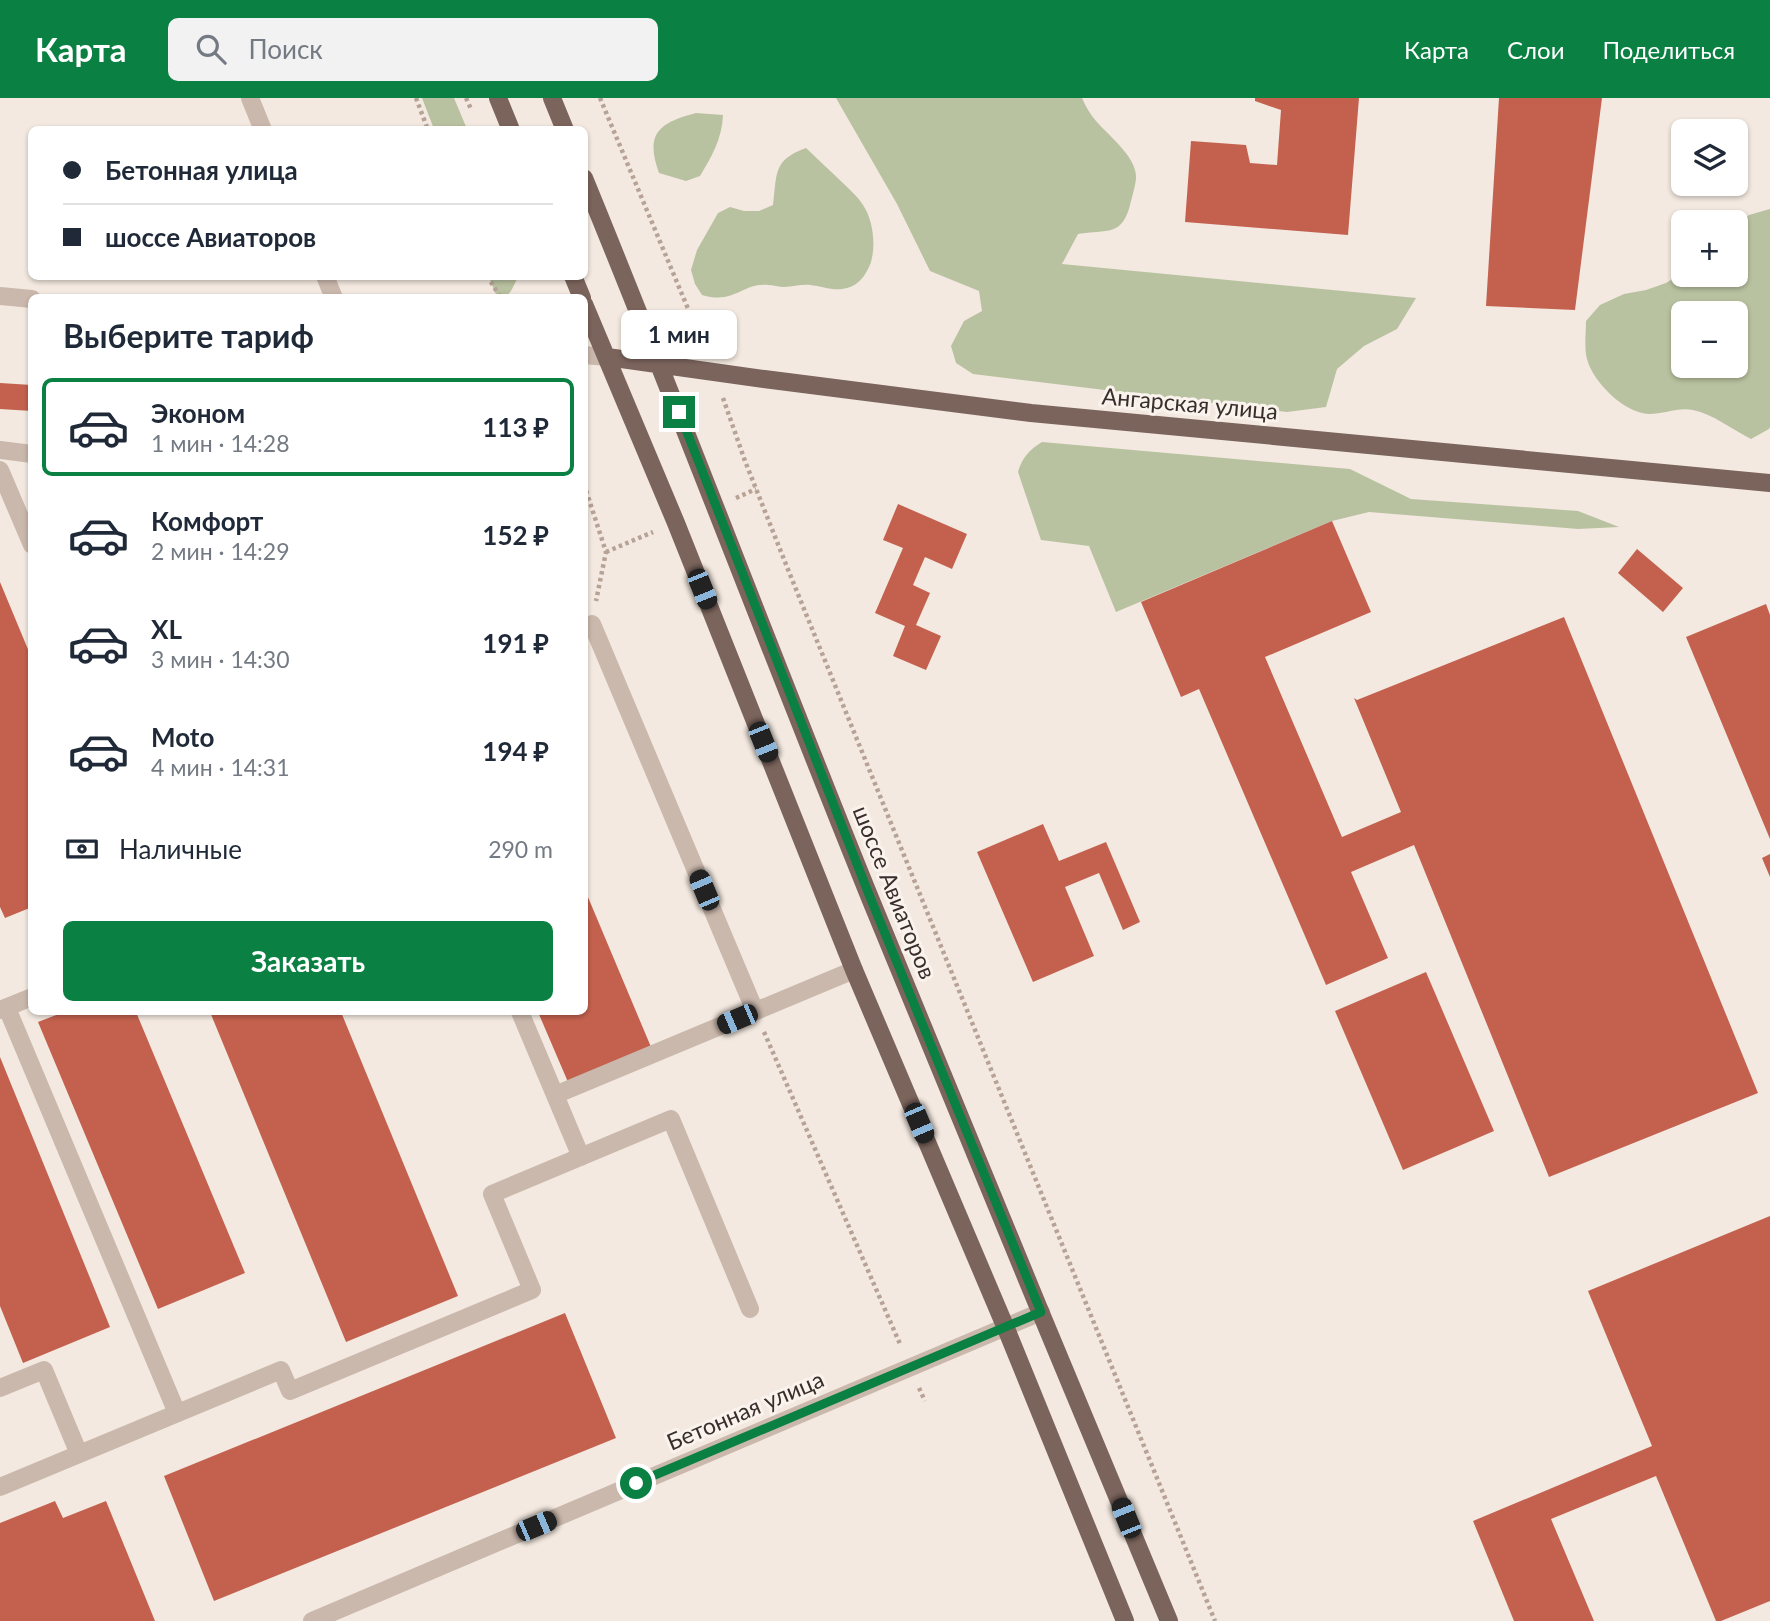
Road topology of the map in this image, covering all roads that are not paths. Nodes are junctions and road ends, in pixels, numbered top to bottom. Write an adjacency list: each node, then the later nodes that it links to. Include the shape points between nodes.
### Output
1 (250, 98): 4 (street)
2 (498, 98): 5 (main road)
3 (552, 98): 6 (main road)
4 (261, 126)
5 (509, 126)
6 (563, 126)
7 (588, 188): 13 (main road, шоссе Авиаторов)
8 (0, 296): 9 (street)
9 (28, 299)
10 (588, 313): 12 (main road)
11 (588, 355): 12 (street)
12 (607, 357): 13 (main road, Ангарская улица); 20 (main road)
13 (660, 364): 17 (main road, Ангарская улица, via 1031,413); 28 (main road, шоссе Авиаторов, via 870,897)
14 (0, 450): 15 (street)
15 (28, 454)
16 (0, 470): 18 (street)
17 (1770, 483)
18 (28, 536)
19 (592, 624): 23 (street)
20 (854, 970): 23 (street); 29 (main road)
21 (28, 999): 22 (street)
22 (3, 1009): 31 (street)
23 (755, 1012): 25 (street)
24 (521, 1015): 25 (street)
25 (555, 1095): 26 (street)
26 (581, 1157): 27 (street, via 671,1119); 31 (street, via 492,1194 532,1290 290,1391 281,1370)
27 (750, 1309)
28 (1041, 1312): 29 (street, Бетонная улица); 36 (main road, шоссе Авиаторов)
29 (1004, 1326): 34 (street, Бетонная улица); 35 (main road)
30 (0, 1388): 32 (street, via 44,1370)
31 (177, 1413): 32 (street)
32 (79, 1454): 33 (street)
33 (0, 1487)
34 (312, 1621)
35 (1125, 1621)
36 (1169, 1621)

